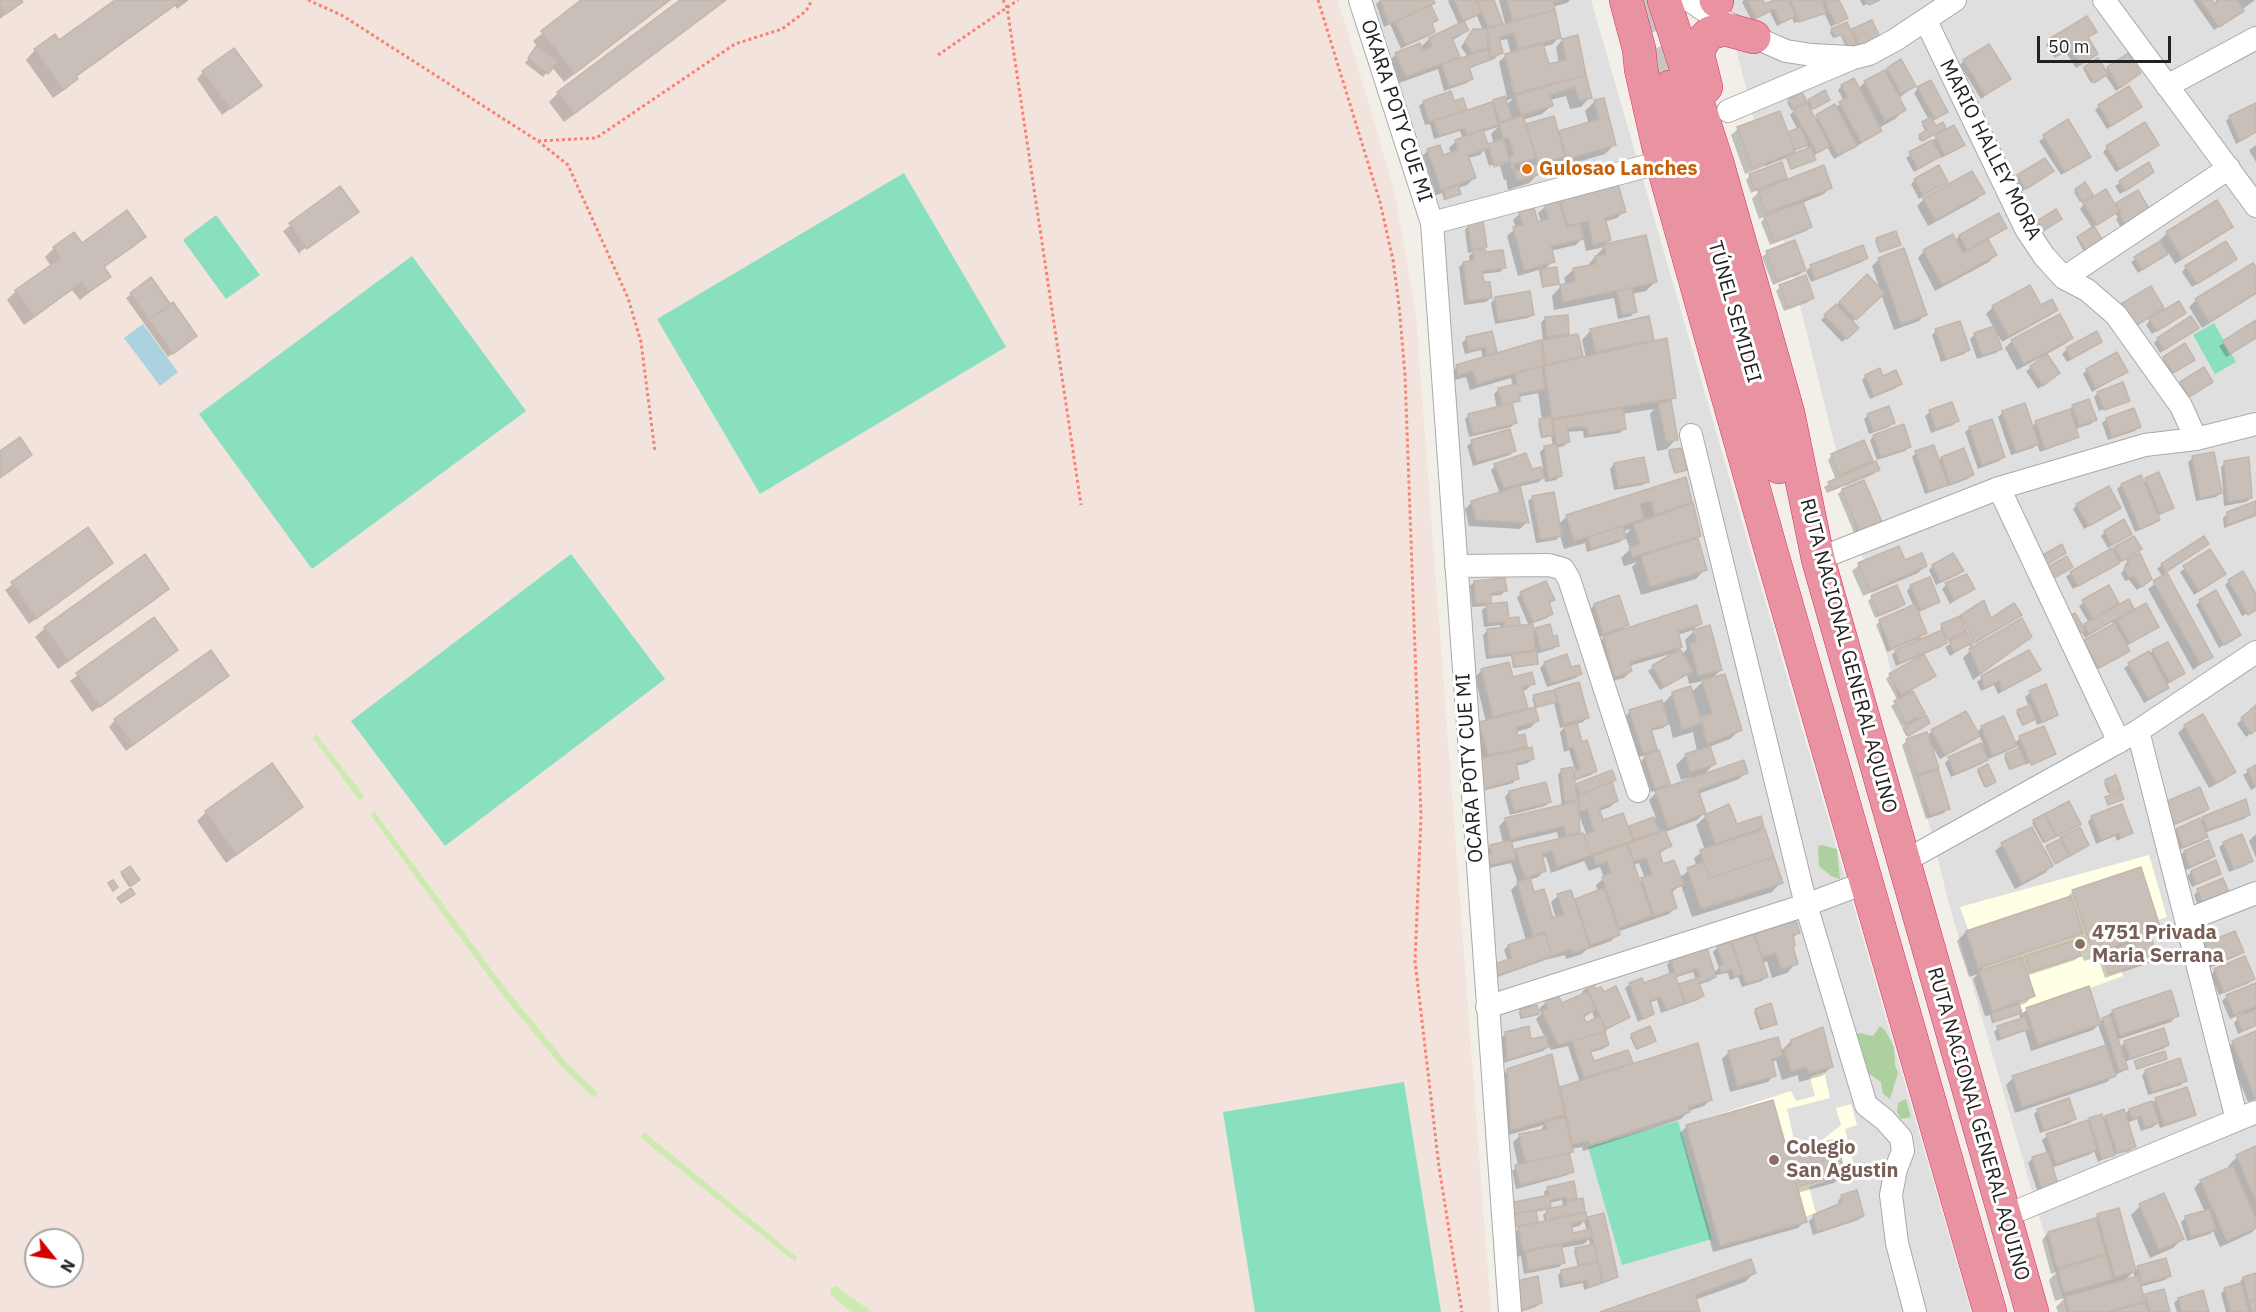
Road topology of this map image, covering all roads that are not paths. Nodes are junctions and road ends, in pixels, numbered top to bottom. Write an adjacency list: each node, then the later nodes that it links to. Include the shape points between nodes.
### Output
1 (1360, 0): 20 (street, OKARA POTY CUE MI)
2 (1613, 0): 11 (highway)
3 (1626, 0): 11 (highway, RUTA NACIONAL GENERAL AQUINO)
4 (1664, 0): 17 (highway, RUTA NACIONAL GENERAL AQUINO)
5 (1711, 0): 9 (street)
6 (1954, 0): 8 (street)
7 (2104, 0): 14 (street)
8 (1926, 21): 12 (street, via 1869,54); 21 (street, MARIO HALLEY MORA, via 2026,229)
9 (1754, 37): 12 (street, via 1786,51); 17 (highway, via 1718,30 1710,33 1700,47 1702,75 1718,129)
10 (2256, 38): 14 (street)
11 (1639, 49): 16 (highway, RUTA NACIONAL GENERAL AQUINO)
12 (1853, 58): 15 (street)
13 (1670, 84): 26 (highway, TÚNEL SEMIDEI, via 1783,479)
14 (2167, 86): 18 (street)
15 (1728, 111)
16 (1662, 162): 20 (street); 33 (highway, RUTA NACIONAL GENERAL AQUINO)
17 (1717, 162): 26 (highway, RUTA NACIONAL GENERAL AQUINO, via 1788,413)
18 (2229, 168): 19 (street); 21 (street)
19 (2256, 206)
20 (1432, 223): 27 (street, OCARA POTY CUE MI)
21 (2064, 278): 24 (street, MARIO HALLEY MORA, via 2087,290 2116,315 2181,406)
22 (2256, 424): 24 (street)
23 (1691, 435): 35 (street)
24 (2196, 439): 25 (street, via 2145,445)
25 (1999, 488): 26 (street); 30 (street)
26 (1816, 547): 32 (highway, RUTA NACIONAL GENERAL AQUINO)
27 (1456, 566): 31 (street, via 1549,565 1563,569); 37 (street, OCARA POTY CUE MI)
28 (2256, 652): 29 (street)
29 (2138, 731): 30 (street); 36 (street)
30 (2119, 742): 32 (street)
31 (1638, 791)
32 (1903, 862): 41 (highway, RUTA NACIONAL GENERAL AQUINO)
33 (1867, 882): 35 (street); 39 (highway, RUTA NACIONAL GENERAL AQUINO)
34 (2256, 893): 36 (street)
35 (1806, 904): 37 (street); 40 (street, via 1866,1106 1885,1120)
36 (2187, 920): 38 (street)
37 (1487, 1007): 42 (street, OCARA POTY CUE MI)
38 (2247, 1116): 41 (street)
39 (1939, 1132): 40 (street); 44 (highway, RUTA NACIONAL GENERAL AQUINO)
40 (1902, 1142): 43 (street, via 1891,1195 1897,1243)
41 (2005, 1216): 45 (highway, RUTA NACIONAL GENERAL AQUINO)
42 (1510, 1312)
43 (1915, 1312)
44 (1990, 1312)
45 (2032, 1312)

